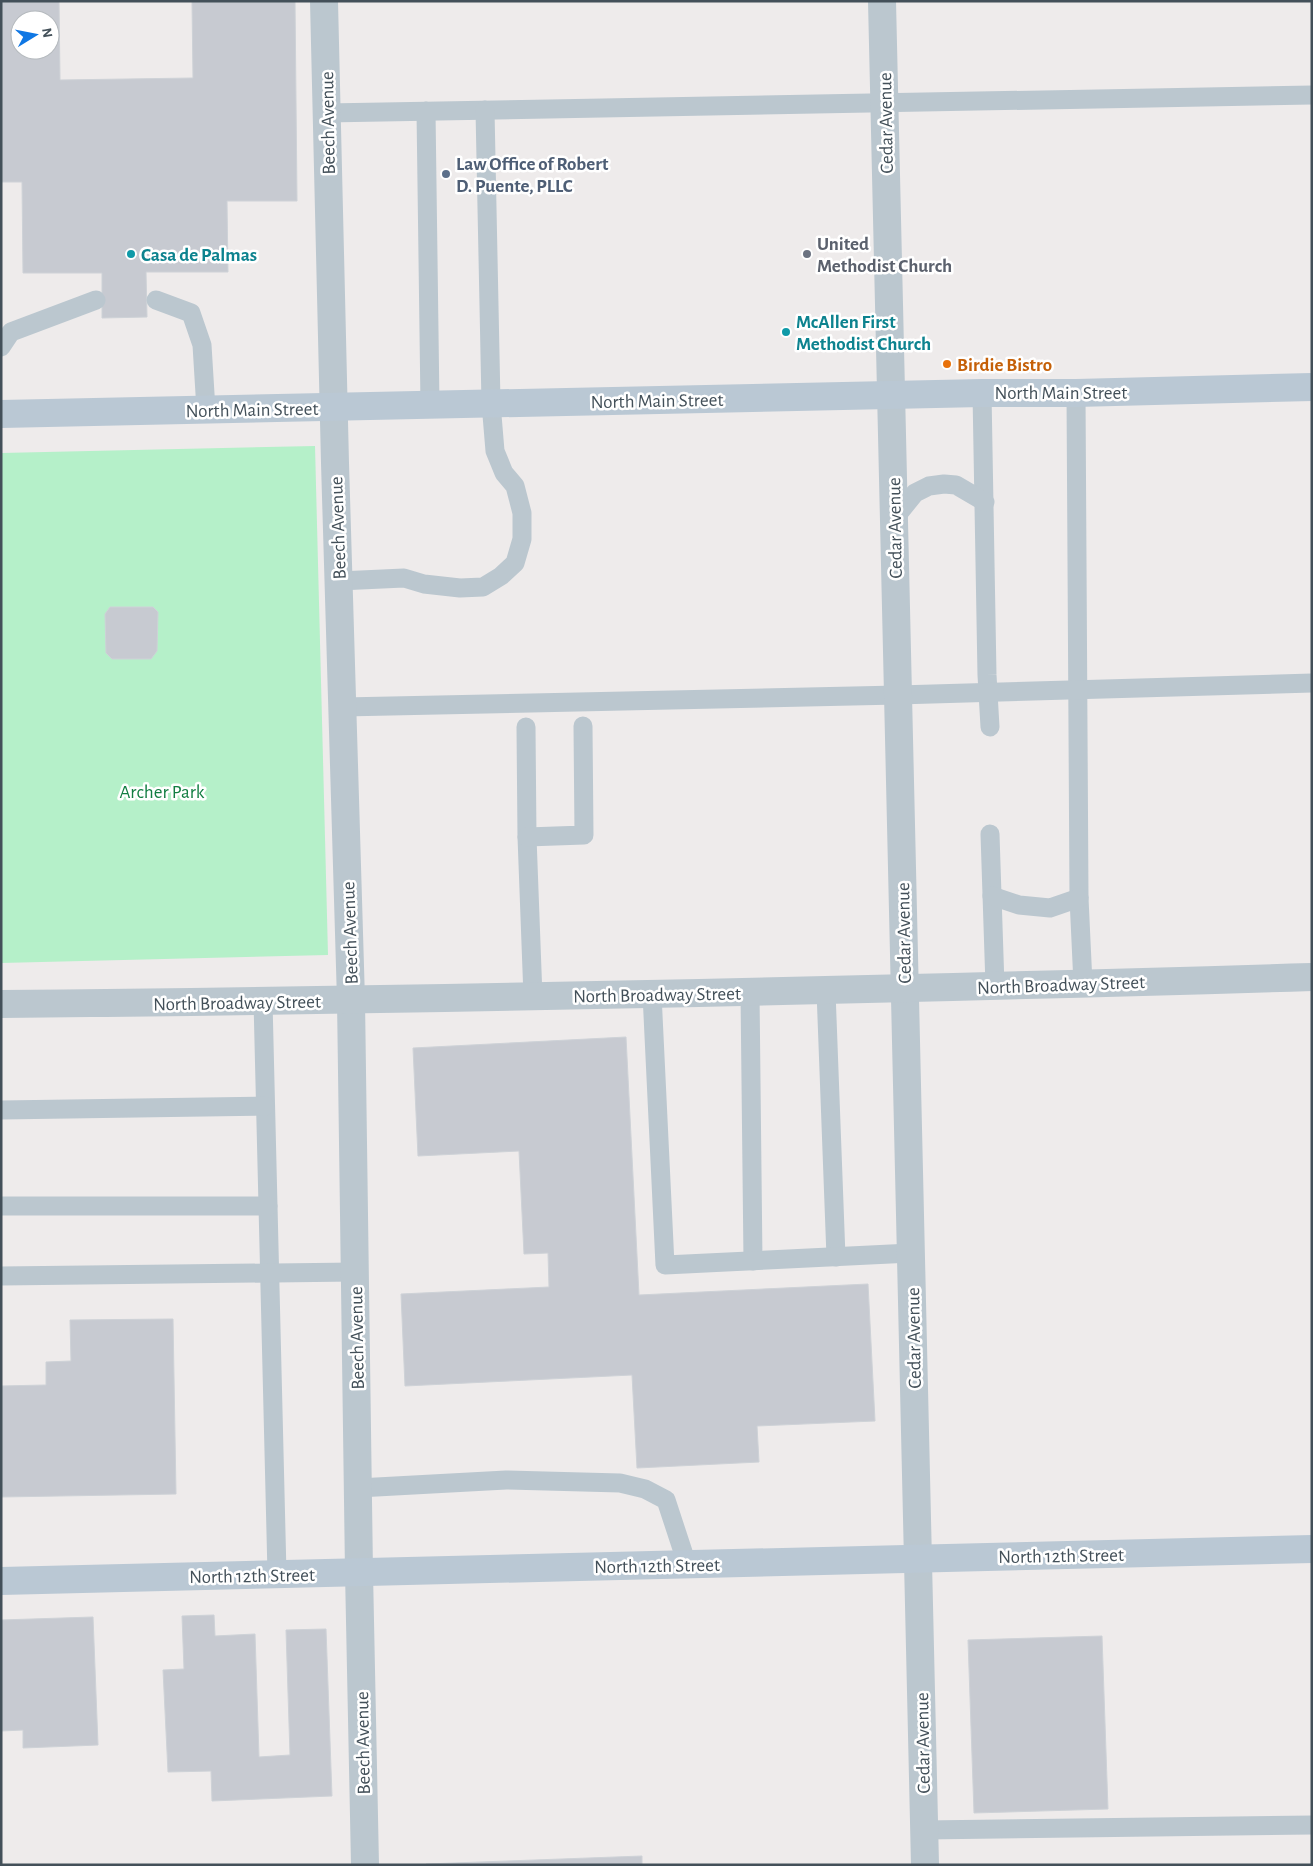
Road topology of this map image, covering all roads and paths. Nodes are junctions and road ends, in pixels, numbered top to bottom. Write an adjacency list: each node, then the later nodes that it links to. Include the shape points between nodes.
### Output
1 (324, 1): 7 (street, Beech Avenue)
2 (882, 1): 4 (street, Cedar Avenue)
3 (1312, 95): 4 (lane)
4 (884, 104): 5 (lane); 14 (street, Cedar Avenue)
5 (485, 110): 6 (lane); 15 (lane)
6 (426, 111): 7 (lane); 16 (lane)
7 (326, 113): 17 (street, Beech Avenue)
8 (96, 300): 10 (lane, via 11,332)
9 (156, 300): 18 (lane, via 191,313 202,344)
10 (1, 347)
11 (1312, 387): 13 (street, North Main Street)
12 (982, 393): 13 (street, North Main Street); 14 (street, North Main Street); 20 (lane)
13 (1076, 394): 24 (lane)
14 (891, 395): 15 (street, North Main Street); 21 (street, Cedar Avenue)
15 (491, 403): 16 (street, North Main Street); 22 (lane, via 495,451 504,473 515,486 522,512 522,539 516,563 483,587 424,584 404,578)
16 (430, 405): 17 (street, North Main Street)
17 (334, 407): 18 (street, North Main Street); 22 (street, Beech Avenue)
18 (206, 410): 19 (street, North Main Street)
19 (1, 414)
20 (985, 502): 21 (lane, via 956,485 929,486 915,493); 25 (lane)
21 (894, 519): 26 (street, Cedar Avenue)
22 (339, 581): 27 (street, Beech Avenue)
23 (1312, 683): 24 (lane)
24 (1079, 689): 25 (lane); 34 (lane)
25 (989, 692): 26 (lane); 30 (lane)
26 (898, 695): 27 (lane); 38 (street, Cedar Avenue)
27 (343, 707): 43 (street, Beech Avenue)
28 (583, 726): 32 (lane, via 584,835)
29 (526, 727): 32 (lane)
30 (990, 727)
31 (990, 834): 33 (lane)
32 (527, 837): 42 (lane)
33 (992, 896): 34 (lane, via 1019,905 1050,908); 37 (lane)
34 (1079, 898): 36 (lane)
35 (1312, 977): 36 (street, North Broadway Street)
36 (1083, 984): 37 (street, North Broadway Street)
37 (995, 986): 38 (street, North Broadway Street)
38 (905, 989): 39 (street, North Broadway Street); 50 (street, Cedar Avenue)
39 (826, 991): 40 (street, North Broadway Street); 51 (lane)
40 (750, 992): 41 (street, North Broadway Street); 52 (lane)
41 (652, 994): 42 (street, North Broadway Street); 52 (lane, via 665,1265)
42 (532, 997): 43 (street, North Broadway Street)
43 (351, 1000): 44 (street, North Broadway Street); 53 (street, Beech Avenue)
44 (263, 1001): 45 (street, North Broadway Street); 46 (lane)
45 (1, 1004)
46 (265, 1106): 47 (lane); 49 (lane)
47 (1, 1110)
48 (1, 1206): 49 (lane)
49 (268, 1206): 54 (lane)
50 (911, 1253): 51 (lane); 58 (street, Cedar Avenue)
51 (836, 1257): 52 (lane)
52 (754, 1261)
53 (355, 1272): 54 (lane); 56 (street, Beech Avenue)
54 (270, 1273): 55 (lane); 61 (lane)
55 (1, 1276)
56 (358, 1488): 59 (lane, via 506,1480 620,1483 645,1489 666,1500); 60 (street, Beech Avenue)
57 (1312, 1549): 58 (street, North 12th Street)
58 (918, 1558): 59 (street, North 12th Street); 64 (street, Cedar Avenue)
59 (687, 1564): 60 (street, North 12th Street)
60 (359, 1572): 61 (street, North 12th Street); 65 (street, Beech Avenue)
61 (277, 1574): 62 (street, North 12th Street)
62 (1, 1581)
63 (1312, 1825): 64 (lane)
64 (924, 1830): 66 (street, Cedar Avenue)
65 (365, 1865)
66 (925, 1865)

